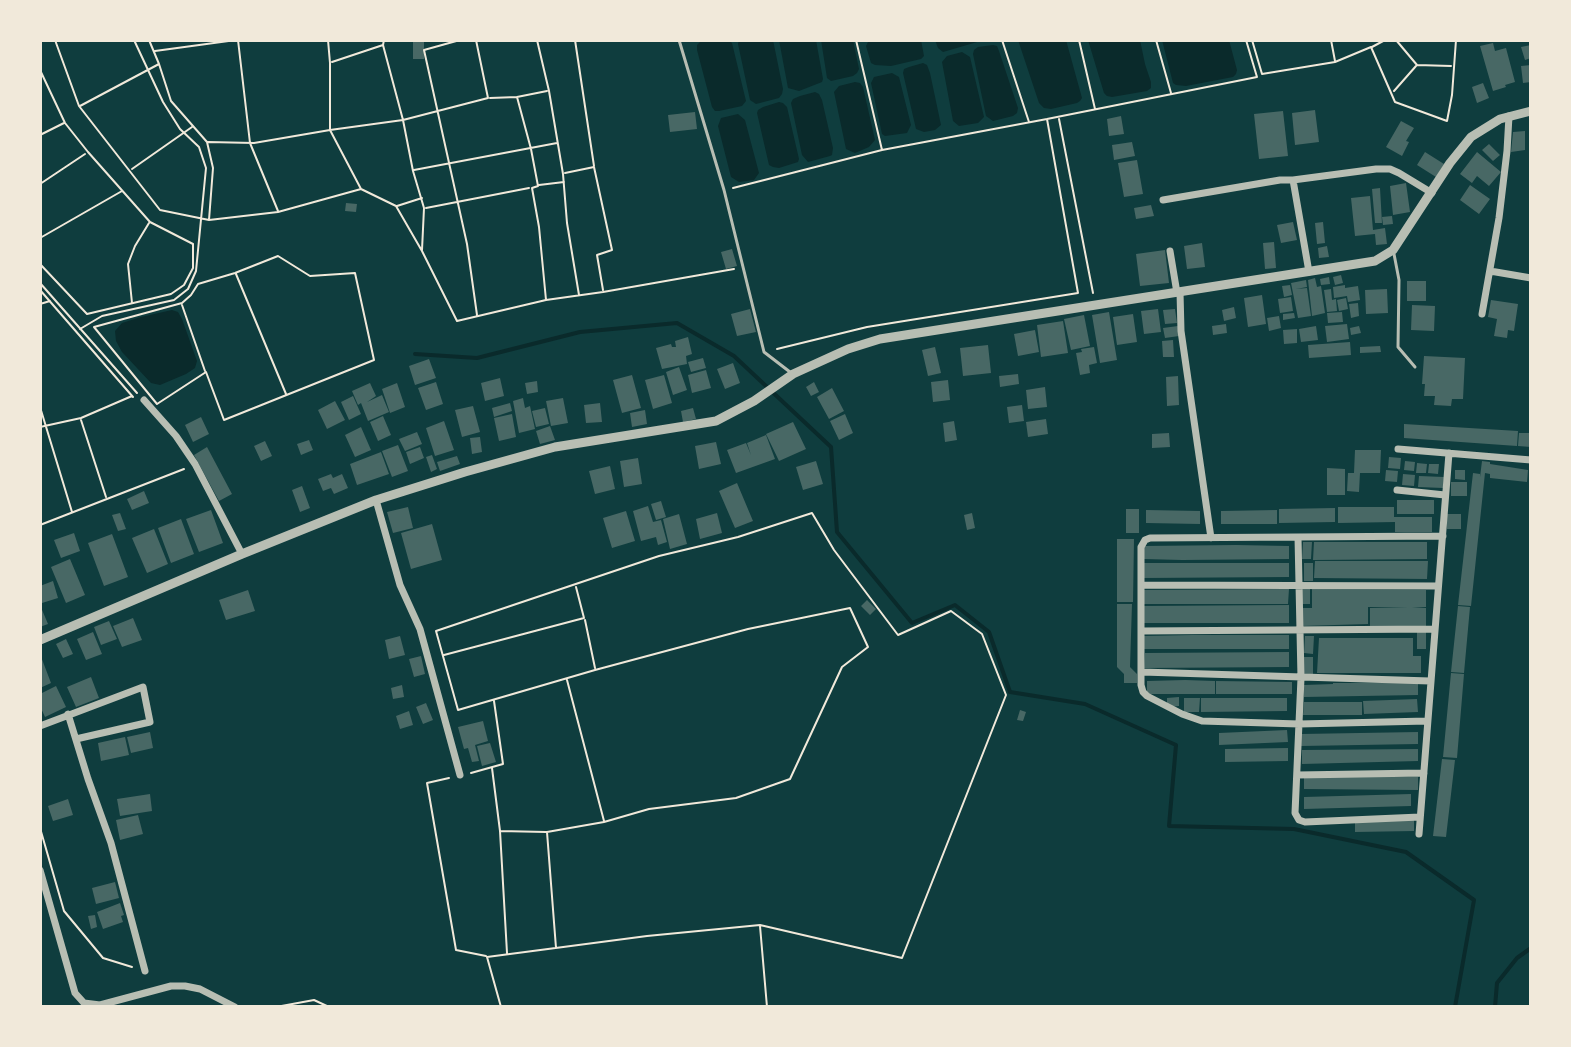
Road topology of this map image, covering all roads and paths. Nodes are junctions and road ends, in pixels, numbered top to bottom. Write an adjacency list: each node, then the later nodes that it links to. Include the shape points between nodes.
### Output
1 (55, 40): 38 (path)
2 (134, 40): 30 (path)
3 (149, 40): 23 (path)
4 (238, 40): 23 (path); 53 (path)
5 (328, 40): 25 (path)
6 (460, 40): 41 (path, via 424,50)
7 (476, 40): 37 (path)
8 (537, 40): 33 (path)
9 (575, 40): 59 (path)
10 (679, 40): 69 (lane)
11 (856, 40): 56 (path)
12 (1002, 40): 46 (path)
13 (1079, 40): 39 (path)
14 (1156, 40): 35 (path)
15 (1246, 40): 35 (path, via 1257,77)
16 (1252, 40): 24 (path, via 1262,74)
17 (1331, 40): 24 (path)
18 (1385, 40): 22 (path)
19 (1396, 40): 27 (path)
20 (1456, 40): 28 (path)
21 (383, 42): 25 (path); 45 (path)
22 (1371, 47): 24 (path); 34 (path)
23 (153, 51): 26 (path)
24 (1335, 62)
25 (330, 63): 49 (path)
26 (159, 64): 30 (path); 48 (path, via 171,101)
27 (1417, 65): 28 (path); 34 (path)
28 (1453, 66): 34 (path, via 1447,121 1395,102)
29 (40, 70): 31 (path)
30 (148, 70): 38 (path); 50 (path)
31 (45, 80): 32 (path); 47 (path)
32 (40, 83)
33 (549, 91): 36 (path); 54 (path)
34 (1392, 93)
35 (1172, 95): 39 (path)
36 (517, 97): 37 (path); 55 (path)
37 (488, 98): 41 (path)
38 (79, 106): 60 (path)
39 (1095, 110): 43 (path)
40 (1531, 111): 42 (street)
41 (438, 112): 45 (path); 58 (path)
42 (1509, 116): 71 (street, via 1471,137); 87 (street)
43 (1059, 118): 44 (path); 101 (path)
44 (1047, 119): 46 (path); 105 (path, via 1078,293 867,327)
45 (403, 120): 49 (path); 61 (path)
46 (1029, 122): 56 (path)
47 (65, 123): 51 (path); 57 (path)
48 (193, 126): 50 (path); 52 (path)
49 (330, 130): 53 (path); 68 (path)
50 (183, 133): 60 (path); 78 (path, via 199,147 206,168)
51 (40, 135)
52 (207, 142): 53 (path); 79 (path, via 213,168)
53 (250, 143): 77 (path)
54 (557, 143): 55 (path); 62 (path)
55 (531, 149): 58 (path); 66 (path)
56 (882, 150): 69 (path)
57 (88, 152): 65 (path); 70 (path)
58 (449, 165): 61 (path); 74 (path)
59 (594, 167): 62 (path); 93 (path, via 612,250 597,255)
60 (131, 170): 78 (path, via 160,210)
61 (413, 171): 72 (path)
62 (563, 174): 64 (path)
63 (1293, 180): 71 (street, via 1390,169); 73 (street); 88 (street)
64 (564, 182): 66 (path); 95 (path)
65 (40, 184)
66 (538, 186): 67 (path)
67 (532, 188): 74 (path); 96 (path)
68 (361, 189): 75 (path); 77 (path)
69 (724, 190): 86 (lane)
70 (122, 191): 80 (path); 81 (path)
71 (1432, 193): 82 (street)
72 (422, 198): 75 (path); 76 (path)
73 (1163, 200)
74 (457, 202): 76 (path); 103 (path)
75 (396, 206): 83 (path)
76 (424, 208): 83 (path)
77 (278, 212): 79 (path)
78 (201, 218): 79 (path); 104 (path, via 196,271 188,289 174,300 102,316)
79 (209, 220)
80 (150, 222): 100 (path, via 128,264); 100 (path, via 193,244 193,268 184,285 171,294)
81 (40, 238)
82 (1393, 250): 88 (street, via 1375,261); 106 (lane, via 1399,280 1398,347)
83 (422, 251): 103 (path, via 457,321)
84 (1170, 251): 94 (street)
85 (40, 264): 100 (path, via 87,314)
86 (744, 268): 93 (path); 105 (lane)
87 (1490, 271): 90 (street); 102 (street)
88 (1309, 272): 94 (street)
89 (235, 273): 98 (path, via 198,284); 109 (path); 109 (path, via 278,256 310,276 355,273 374,360)
90 (1531, 278)
91 (40, 283): 104 (path)
92 (40, 290): 97 (path)
93 (603, 292): 95 (path)
94 (1178, 293): 101 (street); 127 (street)
95 (579, 296): 96 (path)
96 (546, 300): 103 (path)
97 (50, 301): 99 (path); 112 (path, via 132,396)
98 (182, 303): 107 (path); 107 (path, via 94,327 157,404)
99 (40, 304)
100 (132, 304)
101 (1096, 305): 108 (street, via 880,339)
102 (1482, 314)
103 (477, 316)
104 (80, 329): 110 (path)
105 (764, 352): 108 (lane)
106 (1415, 367)
107 (206, 372): 109 (path, via 224,420)
108 (793, 374): 122 (street, via 716,421 555,447)
109 (286, 394)
110 (144, 400): 128 (street, via 195,464)
111 (40, 407): 113 (path)
112 (81, 418): 113 (path); 121 (path)
113 (45, 426): 114 (path); 123 (path)
114 (40, 427)
115 (1398, 449): 116 (street)
116 (1449, 453): 117 (street); 120 (street)
117 (1531, 460)
118 (186, 468): 121 (path)
119 (1397, 490): 120 (street)
120 (1445, 495): 125 (street)
121 (106, 498): 123 (path)
122 (376, 500): 128 (street); 152 (street, via 400,585 420,629)
123 (72, 512): 124 (path)
124 (40, 525)
125 (1443, 536): 126 (street); 132 (street)
126 (1298, 537): 127 (street); 131 (street)
127 (1211, 538): 130 (street, via 1145,540)
128 (242, 554): 137 (street)
129 (576, 585): 133 (path); 138 (path, via 436,631); 161 (path, via 812,513 898,635 951,611 982,634 1006,695 902,958)
130 (1141, 585): 131 (street); 135 (street)
131 (1299, 585): 132 (street); 136 (street)
132 (1438, 586): 134 (street)
133 (584, 618): 138 (path); 139 (path)
134 (1435, 629): 136 (street); 143 (street)
135 (1141, 631): 136 (street); 140 (street)
136 (1301, 631): 141 (street)
137 (40, 640)
138 (443, 655): 144 (path, via 458,710)
139 (595, 670): 142 (path); 155 (path, via 850,608 868,647 842,667 790,779 736,798 649,809)
140 (1142, 672): 141 (street); 147 (street, via 1147,696 1202,721)
141 (1301, 678): 143 (street); 147 (street)
142 (567, 680): 144 (path); 155 (path)
143 (1430, 681): 146 (street)
144 (494, 700): 150 (path, via 503,764)
145 (68, 714): 148 (street); 149 (street); 149 (street, via 143,687 150,722)
146 (1427, 721): 147 (street); 151 (street)
147 (1299, 724): 153 (street)
148 (40, 726)
149 (76, 739): 165 (street)
150 (492, 767): 152 (path); 157 (path)
151 (1424, 773): 153 (street); 154 (street)
152 (460, 775): 164 (path, via 427,783 456,950)
153 (1297, 775): 154 (street, via 1299,820)
154 (1420, 817): 159 (street)
155 (604, 822): 158 (path)
156 (40, 828): 165 (path, via 64,911 103,958)
157 (500, 831): 158 (path); 163 (path)
158 (547, 832): 162 (path)
159 (1419, 834)
160 (40, 870): 166 (street, via 75,993 84,1003 100,1005 185,986)
161 (760, 925): 162 (path); 170 (path)
162 (556, 948): 163 (path)
163 (507, 954): 164 (path)
164 (487, 957): 169 (path)
165 (145, 971)
166 (235, 1007)
167 (276, 1007): 168 (path, via 314,1000)
168 (329, 1007)
169 (501, 1007)
170 (767, 1007)

